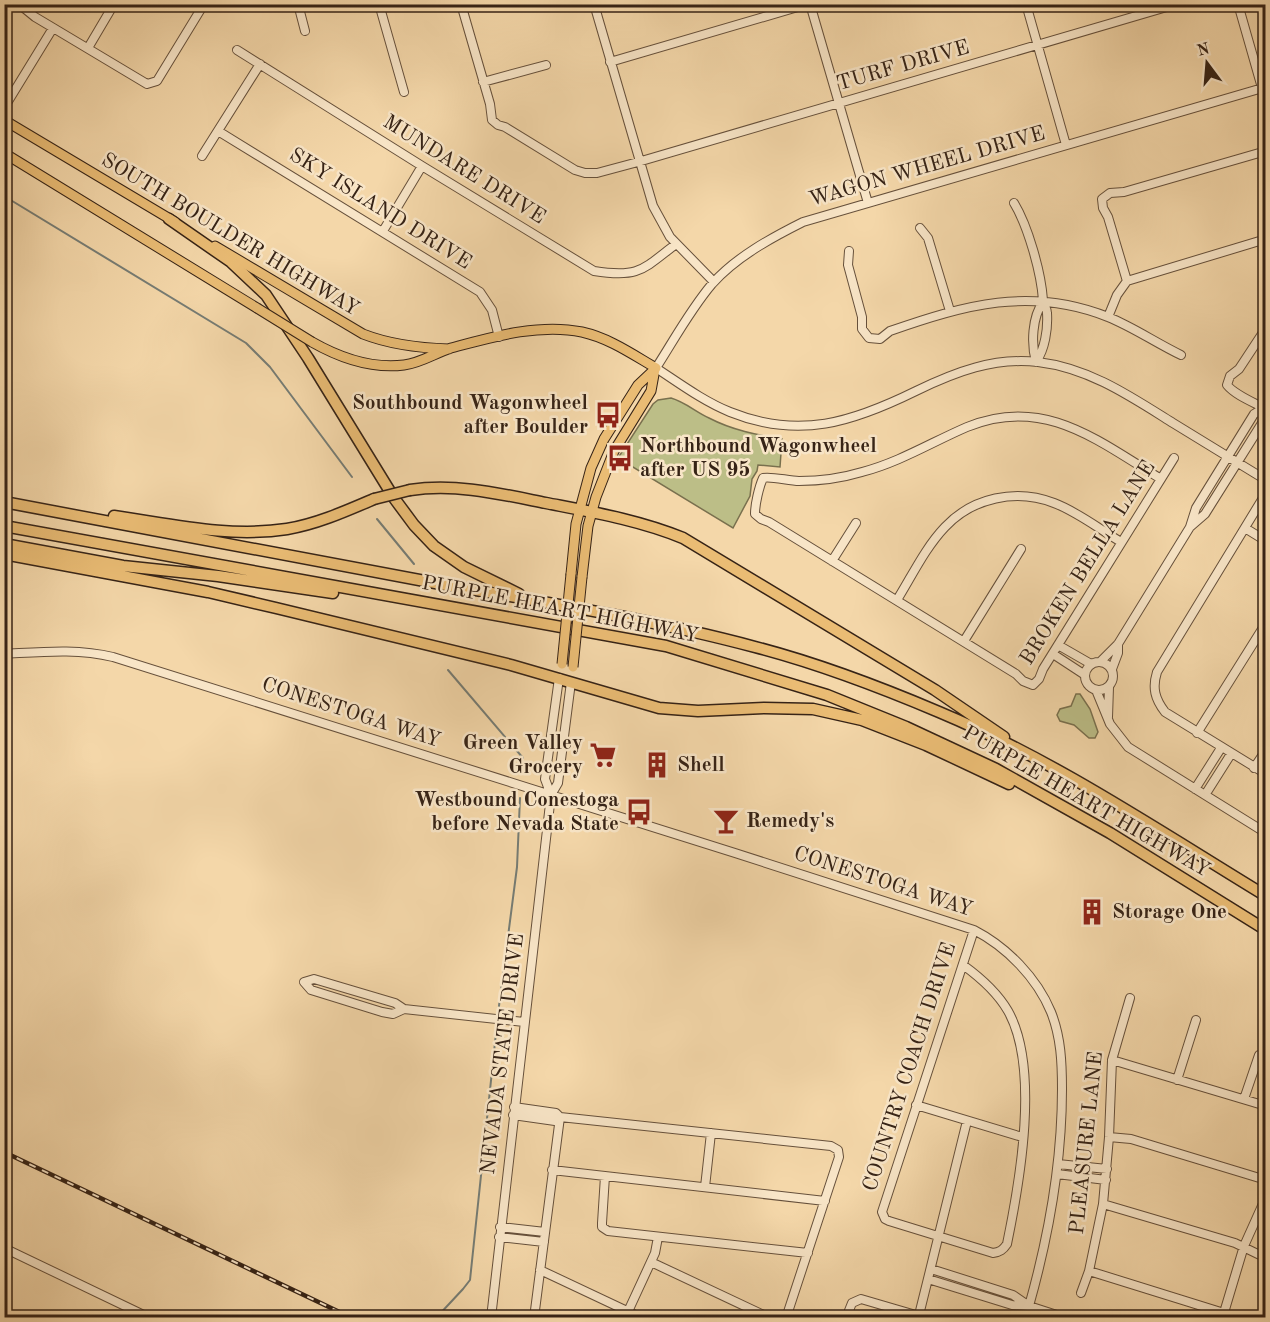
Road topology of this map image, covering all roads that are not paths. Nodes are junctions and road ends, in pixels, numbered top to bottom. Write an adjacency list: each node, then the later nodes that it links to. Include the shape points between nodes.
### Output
1 (114, 4): 16 (street)
2 (204, 4): 16 (street, via 157,81 147,84)
3 (298, 4): 14 (street)
4 (380, 4): 23 (street)
5 (471, 4): 12 (street)
6 (594, 4): 18 (street)
7 (809, 4): 18 (street); 24 (street)
8 (1026, 4): 15 (street)
9 (1177, 4): 15 (street, TURF DRIVE)
10 (1238, 4): 22 (street)
11 (22, 5): 13 (street)
12 (461, 6): 21 (street, TURF DRIVE)
13 (53, 28): 16 (street); 25 (street)
14 (305, 31)
15 (1037, 45): 24 (street, TURF DRIVE); 28 (street)
16 (88, 48)
17 (237, 50): 19 (street, MUNDARE DRIVE)
18 (610, 62): 32 (street)
19 (260, 64): 27 (street); 33 (street, MUNDARE DRIVE)
20 (546, 64): 21 (street)
21 (483, 82): 32 (street, TURF DRIVE, via 492,120 575,170 597,173)
22 (1264, 87): 28 (street, WAGON WHEEL DRIVE)
23 (404, 92)
24 (837, 104): 32 (street, TURF DRIVE); 34 (street)
25 (4, 108)
26 (4, 120): 36 (main road, SOUTH BOULDER HIGHWAY)
27 (218, 131): 31 (street); 38 (street, SKY ISLAND DRIVE)
28 (1066, 145): 34 (street, WAGON WHEEL DRIVE)
29 (1266, 151): 42 (street, via 1110,193 1102,199)
30 (4, 153): 49 (main road, SOUTH BOULDER HIGHWAY, bridge, via 344,358 406,365)
31 (202, 156)
32 (638, 162): 40 (street, via 658,218)
33 (422, 166): 38 (street); 40 (street, MUNDARE DRIVE, via 594,271 641,271)
34 (868, 203): 43 (street, WAGON WHEEL DRIVE, via 792,227)
35 (1014, 203): 44 (street, via 1022,216 1043,287)
36 (169, 219): 49 (main road, SOUTH BOULDER HIGHWAY, via 363,334 410,347); 72 (highway, via 231,262 266,295 394,498 434,546 464,567)
37 (920, 228): 45 (street, via 928,238)
38 (382, 231): 48 (street, SKY ISLAND DRIVE, via 480,292 492,310)
39 (1266, 239): 42 (street)
40 (676, 244): 43 (street)
41 (849, 251): 45 (street, via 848,266 862,329 869,338 880,339 890,331)
42 (1127, 281): 46 (street)
43 (714, 282): 52 (street, WAGON WHEEL DRIVE)
44 (1043, 302): 45 (street, via 1002,301); 46 (street); 51 (street, via 1047,311 1043,351)
45 (950, 311)
46 (1108, 317): 50 (street)
47 (1266, 328): 53 (street, via 1227,385 1233,393)
48 (499, 337): 49 (main road, SOUTH BOULDER HIGHWAY); 52 (main road, SOUTH BOULDER HIGHWAY, via 547,329 582,332 615,344)
49 (449, 349)
50 (1181, 355)
51 (1036, 362): 52 (street, via 1002,362 968,369 863,415 805,426 760,421 730,412); 54 (street, via 1081,371 1105,382)
52 (656, 368): 61 (main road, WAGON WHEEL DRIVE, via 638,385 604,439); 62 (main road, WAGON WHEEL DRIVE, via 651,391 607,467)
53 (1265, 409): 54 (street, via 1254,414); 56 (street, via 1264,420)
54 (1228, 457): 56 (street); 65 (street, via 1196,508)
55 (1174, 458): 57 (street, BROKEN BELLA LANE)
56 (1236, 462): 58 (street); 65 (street, via 1205,514)
57 (1161, 479): 68 (street, BROKEN BELLA LANE); 71 (street, via 1077,429 1042,418 1012,416 973,425 891,463 859,473 824,480 763,478 755,514)
58 (1266, 480)
59 (1266, 493): 66 (street)
60 (4, 500): 61 (highway, bridge, via 204,530 242,532 307,524 374,499 438,488 475,489); 72 (highway, PURPLE HEART HIGHWAY)
61 (579, 508): 62 (highway); 84 (main road, WAGON WHEEL DRIVE, bridge)
62 (592, 511): 85 (main road, WAGON WHEEL DRIVE, bridge); 93 (highway, via 664,530 700,547 935,690)
63 (856, 523): 71 (street)
64 (4, 526): 74 (highway, PURPLE HEART HIGHWAY)
65 (1190, 527): 77 (street)
66 (1245, 528): 67 (street); 89 (street, via 1154,681 1155,696 1166,712)
67 (1266, 541)
68 (1121, 542): 73 (street, via 1065,507 1045,500 1023,496 991,499 967,509 946,526); 78 (street, BROKEN BELLA LANE)
69 (5, 548): 74 (highway); 84 (highway, via 208,592)
70 (1021, 549): 76 (street)
71 (832, 561): 73 (street)
72 (533, 600): 93 (highway, PURPLE HEART HIGHWAY, via 692,632 793,658 942,713)
73 (897, 600): 76 (street)
74 (475, 612): 99 (highway, PURPLE HEART HIGHWAY, via 666,646 827,695 996,769)
75 (1266, 623): 89 (street)
76 (964, 641): 80 (street, BROKEN BELLA LANE, via 1033,685)
77 (1118, 644): 81 (street); 82 (street)
78 (1058, 645): 80 (street, BROKEN BELLA LANE); 81 (street)
79 (4, 654): 97 (street, CONESTOGA WAY, via 95,652)
80 (1053, 654): 83 (street)
81 (1096, 663): 82 (street); 83 (street)
82 (1112, 669): 86 (street, via 1114,678)
83 (1085, 675): 87 (street, via 1087,684)
84 (559, 678): 85 (highway); 97 (street, NEVADA STATE DRIVE, via 544,779)
85 (571, 682): 97 (street, NEVADA STATE DRIVE, via 558,783); 99 (highway, via 659,708 813,709 862,720 926,745)
86 (1109, 687): 87 (street); 88 (street)
87 (1096, 690): 88 (street)
88 (1108, 717): 96 (street, via 1115,733 1128,747)
89 (1197, 733): 90 (street)
90 (1221, 748): 92 (street); 96 (street)
91 (1266, 750): 94 (street)
92 (1231, 754): 94 (street); 98 (street)
93 (1035, 758): 101 (highway, PURPLE HEART HIGHWAY)
94 (1254, 768): 95 (street)
95 (1266, 774)
96 (1195, 789): 98 (street)
97 (551, 795): 102 (street, CONESTOGA WAY); 108 (street, NEVADA STATE DRIVE)
98 (1205, 795): 100 (street)
99 (1110, 833): 103 (highway, PURPLE HEART HIGHWAY)
100 (1266, 833)
101 (1266, 896)
102 (974, 930): 104 (street, COUNTRY COACH DRIVE); 121 (street, CONESTOGA WAY, via 1014,959 1038,987 1051,1013 1062,1064)
103 (1266, 930)
104 (963, 965): 113 (street, COUNTRY COACH DRIVE); 119 (street, via 997,995 1018,1034 1023,1069)
105 (1130, 998): 110 (street, PLEASURE LANE)
106 (404, 1009): 106 (street, via 314,979 304,982 311,990 382,1012 393,1014); 108 (street)
107 (1197, 1020): 111 (street)
108 (524, 1022): 115 (street, NEVADA STATE DRIVE)
109 (1259, 1055): 112 (street)
110 (1112, 1060): 111 (street); 120 (street, PLEASURE LANE)
111 (1177, 1080): 112 (street)
112 (1244, 1100): 114 (street)
113 (916, 1105): 117 (street); 134 (street, COUNTRY COACH DRIVE, via 883,1215 889,1221)
114 (1266, 1106)
115 (514, 1111): 116 (street, via 556,1113); 132 (street, NEVADA STATE DRIVE)
116 (560, 1117): 118 (street); 123 (street)
117 (967, 1120): 119 (street); 134 (street)
118 (711, 1133): 128 (street); 130 (street, via 831,1146 838,1150)
119 (1022, 1137): 134 (street, via 1007,1244 993,1253)
120 (1110, 1137): 122 (street, PLEASURE LANE); 127 (street, via 1131,1138)
121 (1058, 1164): 122 (street); 124 (street, CONESTOGA WAY)
122 (1107, 1169): 126 (street, PLEASURE LANE)
123 (552, 1170): 125 (street); 133 (street)
124 (1057, 1174): 126 (street); 148 (street, CONESTOGA WAY, via 1047,1237)
125 (605, 1176): 128 (street); 136 (street, via 605,1229)
126 (1106, 1180): 131 (street, PLEASURE LANE)
127 (1266, 1180)
128 (705, 1187): 130 (street)
129 (1266, 1197): 138 (street)
130 (825, 1201): 140 (street)
131 (1103, 1204): 138 (street); 145 (street, PLEASURE LANE)
132 (500, 1227): 133 (street); 135 (street, NEVADA STATE DRIVE)
133 (545, 1232): 137 (street)
134 (939, 1236): 144 (street)
135 (499, 1237): 137 (street); 153 (street, NEVADA STATE DRIVE)
136 (657, 1237): 140 (street); 142 (street)
137 (543, 1242): 143 (street)
138 (1244, 1246): 141 (street); 150 (street)
139 (4, 1248): 152 (street)
140 (807, 1253): 157 (street)
141 (1266, 1258)
142 (651, 1262): 149 (street); 156 (street)
143 (540, 1269): 149 (street); 154 (street)
144 (931, 1269): 146 (street); 148 (street, via 1013,1295)
145 (1089, 1271): 147 (street, PLEASURE LANE); 150 (street)
146 (928, 1279): 148 (street, via 1012,1305); 151 (street)
147 (1082, 1293)
148 (1029, 1306): 159 (street)
149 (627, 1314): 155 (street)
150 (1223, 1315)
151 (922, 1316): 158 (street, via 856,1299)
152 (150, 1317)
153 (491, 1317)
154 (534, 1317)
155 (642, 1317)
156 (770, 1317)
157 (786, 1317)
158 (846, 1317)
159 (1066, 1317)

